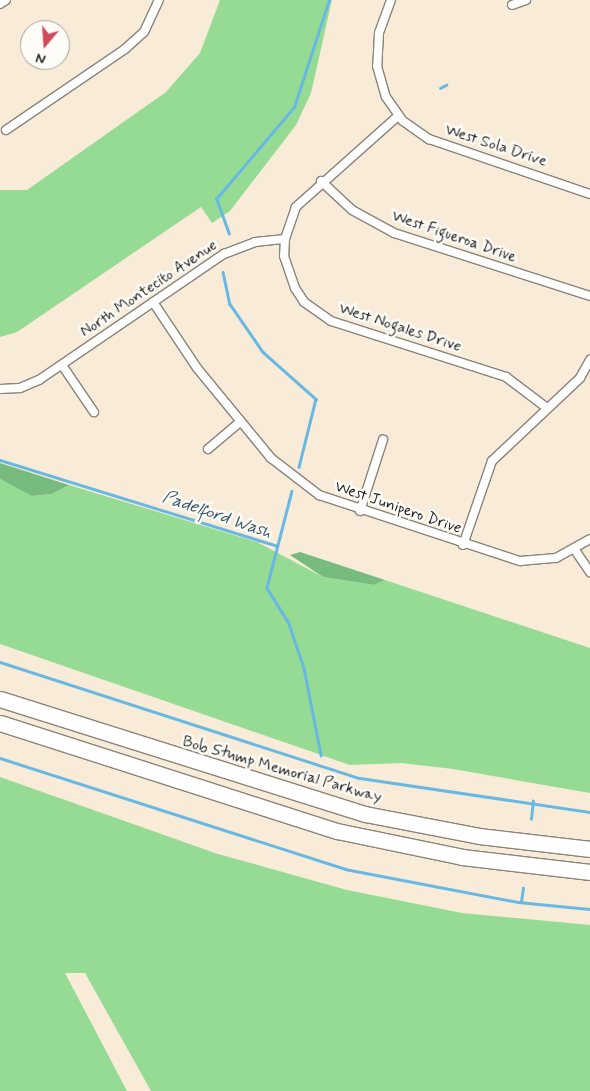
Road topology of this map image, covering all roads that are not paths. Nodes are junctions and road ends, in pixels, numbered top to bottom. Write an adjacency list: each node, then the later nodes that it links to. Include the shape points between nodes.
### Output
1 (6, 0): 5 (street)
2 (159, 0): 8 (street, via 136,40)
3 (392, 0): 7 (street, via 379,32 376,56 381,84)
4 (526, 0): 6 (street)
5 (0, 4)
6 (512, 5)
7 (398, 116): 9 (street); 10 (street, West Sola Drive, via 429,139)
8 (6, 130)
9 (321, 181): 11 (street, via 296,207); 12 (street, West Figueroa Drive, via 352,210 394,233)
10 (590, 194)
11 (284, 239): 13 (street, North Montecito Avenue, via 235,248); 17 (street, West Nogales Drive, via 284,256 295,288 317,312 340,325 506,378)
12 (590, 296)
13 (153, 302): 15 (street, North Montecito Avenue); 19 (street, West Junipero Drive)
14 (590, 360): 17 (street, via 580,378)
15 (62, 365): 16 (street, via 20,388); 18 (street)
16 (0, 389)
17 (547, 408): 24 (street, via 492,461)
18 (94, 412)
19 (240, 422): 21 (street); 22 (street, West Junipero Drive, via 290,475 333,502)
20 (383, 440): 22 (street)
21 (208, 449)
22 (360, 511): 24 (street, West Junipero Drive)
23 (590, 539): 25 (street, West Junipero Drive)
24 (463, 544): 25 (street, West Junipero Drive, via 520,561 548,560)
25 (575, 550): 26 (street)
26 (590, 572)
27 (0, 699): 29 (highway, Bob Stump Memorial Parkway, via 357,812 479,836)
28 (0, 724): 30 (highway, via 354,835 462,857)
29 (590, 849)
30 (590, 872)

